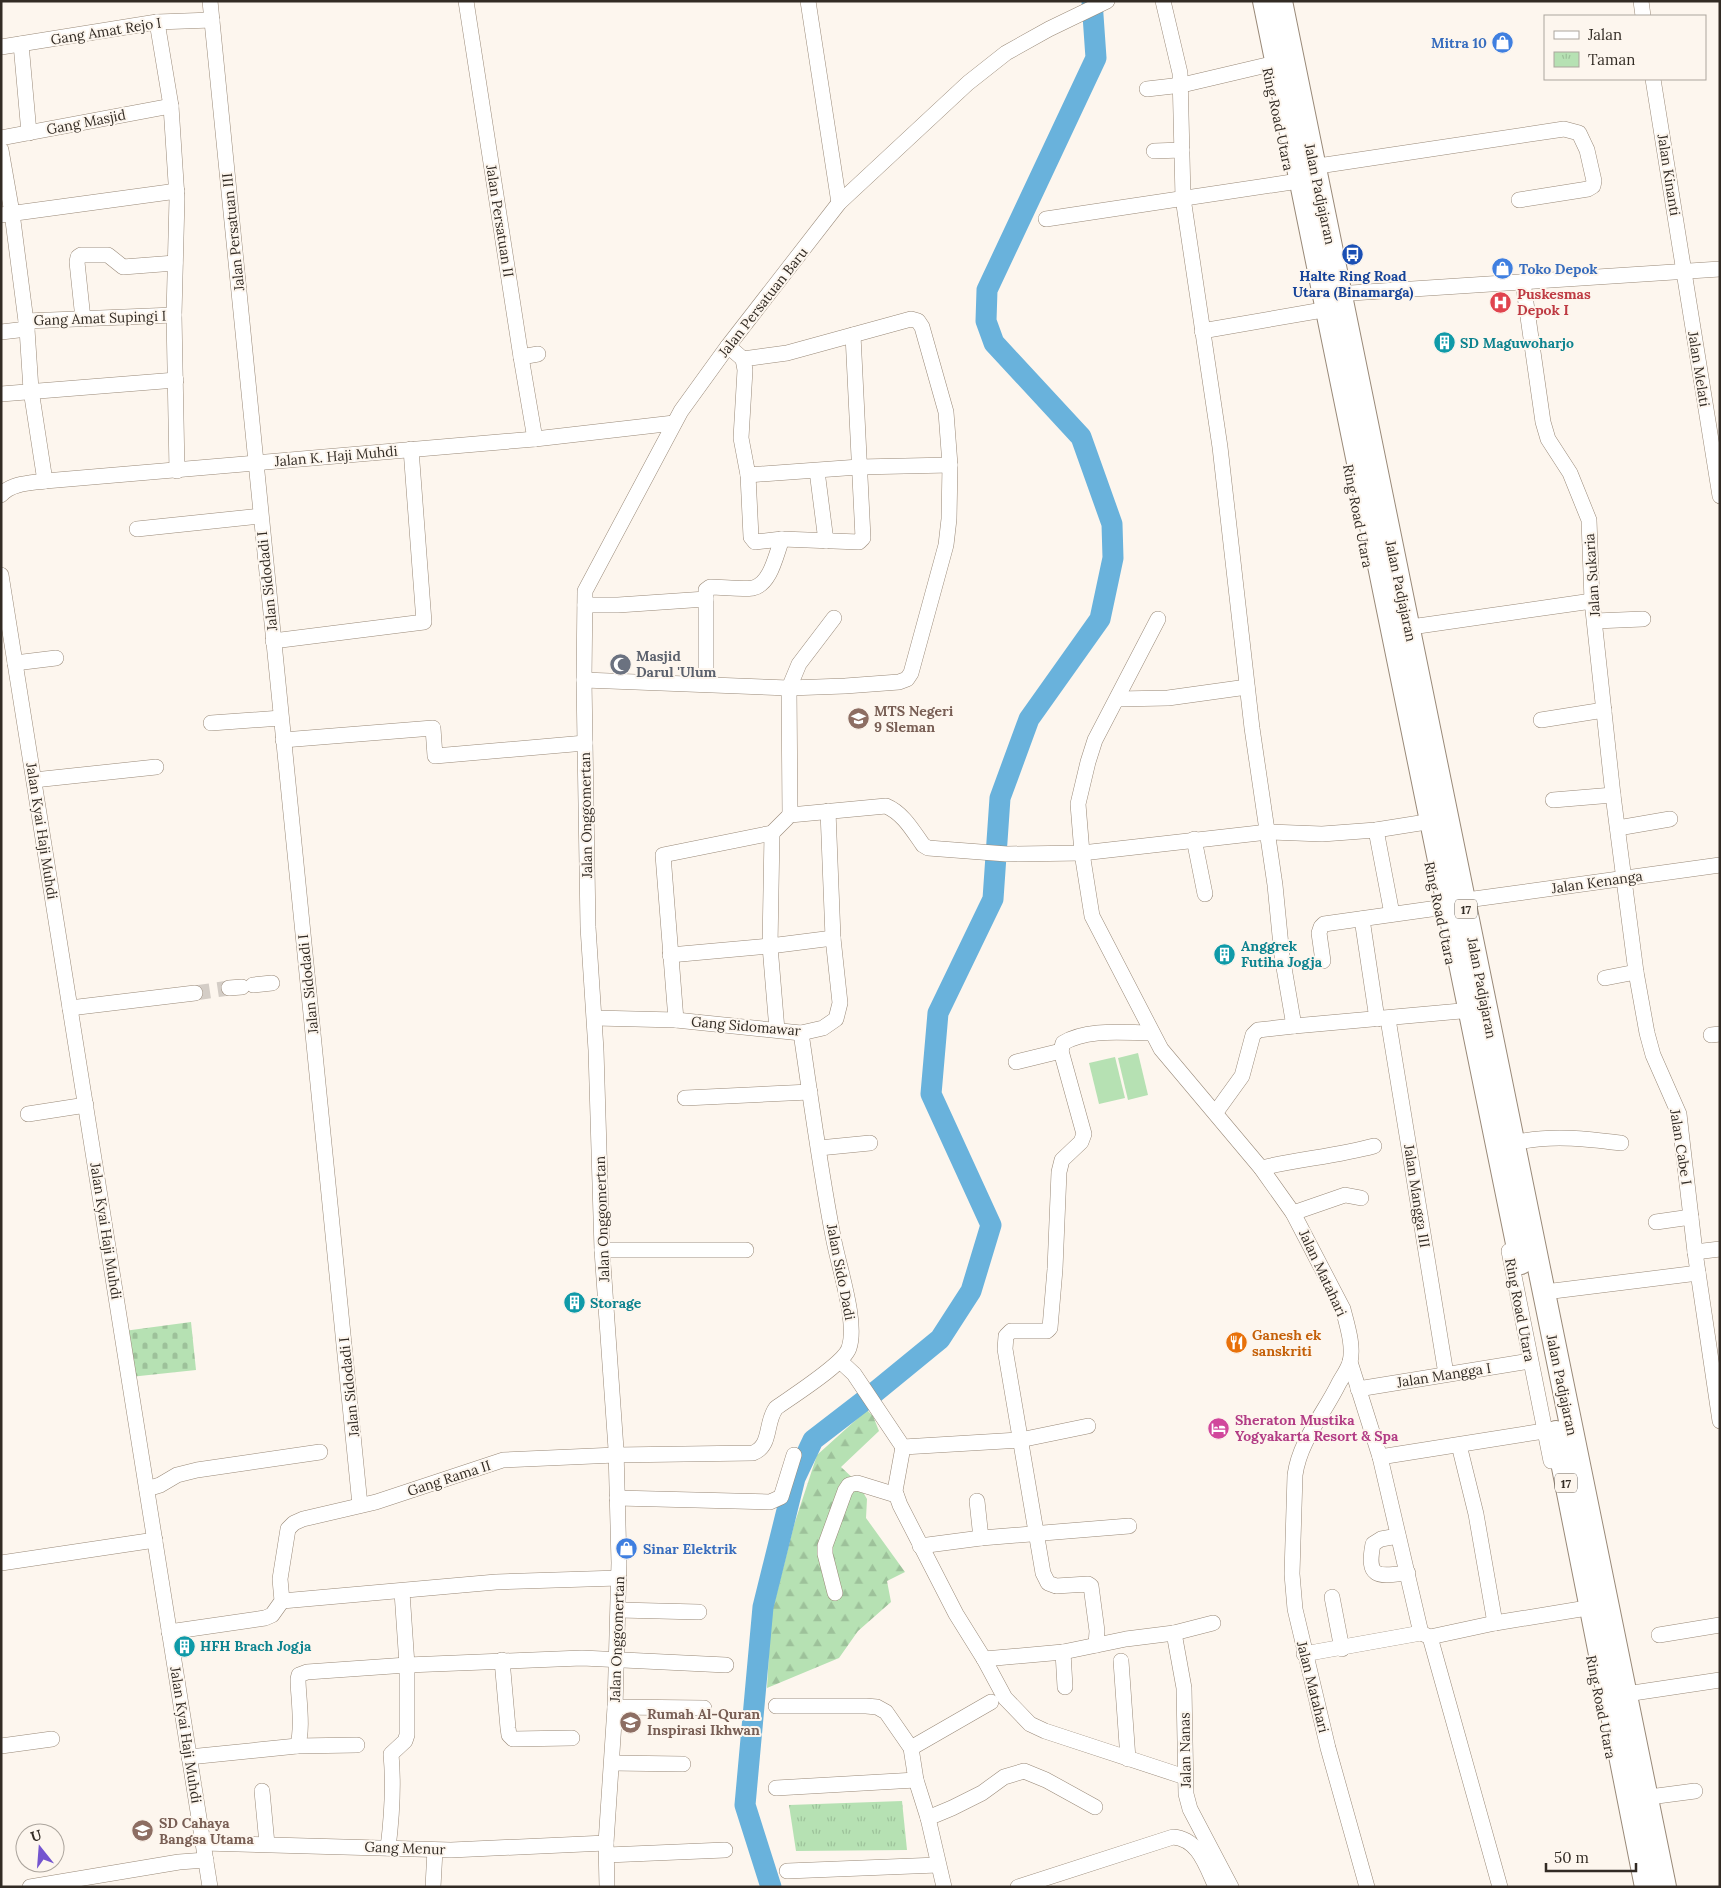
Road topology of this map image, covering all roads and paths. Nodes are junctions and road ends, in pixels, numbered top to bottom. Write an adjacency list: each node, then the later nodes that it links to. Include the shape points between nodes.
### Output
1 (210, 1): 12 (street, Jalan Persatuan III)
2 (466, 1): 48 (street, Jalan Persatuan II)
3 (808, 1): 31 (street)
4 (1106, 1): 31 (street, Jalan Persatuan Baru, via 1006,53 968,83)
5 (1162, 1): 18 (street)
6 (1254, 1): 16 (street, Ring Road Utara)
7 (1264, 1): 54 (highway, Jalan Padjajaran / 17)
8 (1281, 1): 50 (highway, Jalan Padjajaran / 17)
9 (1291, 1): 26 (street)
10 (1641, 1): 11 (street)
11 (1643, 15)
12 (212, 20): 13 (street, Gang Amat Rejo I); 58 (street, Jalan Persatuan III)
13 (157, 22): 14 (street, Gang Amat Rejo I); 20 (street)
14 (22, 44): 15 (street, Gang Amat Rejo I); 21 (street)
15 (1, 47)
16 (1267, 65): 18 (street); 27 (street, Ring Road Utara)
17 (1653, 80): 36 (street, Jalan Kinanti)
18 (1182, 85): 19 (street); 24 (street)
19 (1147, 89)
20 (171, 106): 21 (street, Gang Masjid); 28 (street)
21 (30, 133): 22 (street, Gang Masjid)
22 (1, 138)
23 (1, 150): 32 (street)
24 (1182, 150): 25 (street); 29 (street)
25 (1154, 151)
26 (1325, 165): 30 (street, via 1564,129 1579,133 1587,150 1594,181 1592,186); 38 (street)
27 (1292, 182): 29 (street); 39 (street, Ring Road Utara)
28 (177, 191): 32 (street); 34 (street)
29 (1183, 198): 33 (street); 43 (street)
30 (1519, 200)
31 (839, 203): 46 (street, Jalan Persatuan Baru)
32 (7, 214): 42 (street)
33 (1046, 219)
34 (175, 263): 40 (street); 41 (street, via 123,267 108,256 78,257)
35 (1720, 269): 36 (street)
36 (1684, 272): 37 (street); 66 (street, Jalan Melati)
37 (1523, 282): 38 (street); 74 (street, Jalan Sukaria, via 1545,431 1570,473 1588,520)
38 (1351, 293): 50 (street)
39 (1317, 311): 43 (street); 54 (street, Ring Road Utara)
40 (174, 315): 41 (street, Gang Amat Supingi I); 51 (street)
41 (82, 319): 42 (street, Gang Amat Supingi I)
42 (27, 325): 44 (street, Gang Amat Supingi I); 52 (street)
43 (1202, 331): 86 (street, via 1220,447)
44 (1, 332)
45 (853, 335): 49 (street, via 787,353); 59 (street, via 911,319 918,321 926,335 946,412); 60 (street)
46 (728, 346): 49 (street); 55 (street, Jalan Persatuan Baru)
47 (538, 354): 48 (street)
48 (521, 357): 56 (street, Jalan Persatuan II)
49 (743, 359): 63 (street, via 746,370 741,438)
50 (1359, 359): 80 (street); 96 (highway, Jalan Padjajaran / 17)
51 (176, 380): 52 (street); 61 (street)
52 (31, 390): 53 (street); 64 (street)
53 (1, 394)
54 (1344, 421): 103 (street, Ring Road Utara); 145 (highway, Jalan Padjajaran / 17)
55 (674, 423): 56 (street, Jalan K. Haji Muhdi); 72 (street, Jalan Persatuan Baru)
56 (535, 440): 57 (street, Jalan K. Haji Muhdi)
57 (411, 449): 58 (street, Jalan K. Haji Muhdi); 81 (street, via 424,622)
58 (256, 463): 61 (street, Jalan K. Haji Muhdi); 67 (street, Jalan Sidodadi I)
59 (950, 466): 60 (street); 87 (street, via 946,545 907,679)
60 (859, 467): 62 (street); 70 (street, via 863,538 859,542)
61 (177, 471): 64 (street, Jalan K. Haji Muhdi)
62 (817, 471): 63 (street); 70 (street)
63 (748, 475): 69 (street, via 752,540)
64 (45, 481): 65 (street, Jalan K. Haji Muhdi, via 21,484)
65 (2, 493)
66 (1720, 496)
67 (260, 516): 68 (street); 81 (street, Jalan Sidodadi I)
68 (137, 529)
69 (782, 539): 70 (street); 73 (street, via 762,584 753,588 710,587 706,590)
70 (826, 541)
71 (1, 575): 83 (street, Jalan Kyai Haji Muhdi)
72 (589, 582): 75 (street, Jalan Onggomertan)
73 (706, 599): 75 (street); 85 (street)
74 (1592, 601): 79 (street, Jalan Sukaria); 80 (street)
75 (585, 605): 84 (street, Jalan Onggomertan)
76 (834, 618): 87 (street, via 799,664)
77 (1643, 619): 79 (street)
78 (1158, 620): 88 (street, Jalan Matahari)
79 (1595, 621): 89 (street, Jalan Sukaria)
80 (1418, 626): 96 (street)
81 (273, 640): 90 (street, Jalan Sidodadi I)
82 (56, 658): 83 (street)
83 (15, 663): 97 (street, Jalan Kyai Haji Muhdi)
84 (584, 680): 85 (street); 94 (street, Jalan Onggomertan)
85 (706, 684): 87 (street)
86 (1247, 687): 88 (street, via 1168,698); 106 (street)
87 (789, 688): 101 (street)
88 (1118, 699): 109 (street, Jalan Matahari, via 1096,740 1078,804)
89 (1604, 710): 91 (street); 98 (street, Jalan Sukaria)
90 (281, 718): 92 (street); 93 (street, Jalan Sidodadi I)
91 (1541, 720)
92 (210, 723)
93 (283, 740): 94 (street, via 433,728 435,756); 180 (street, Jalan Sidodadi I)
94 (585, 743): 128 (street, Jalan Onggomertan, via 588,927)
95 (156, 768): 97 (street)
96 (1442, 768): 113 (street); 163 (highway, Jalan Padjajaran / 17)
97 (34, 780): 126 (street, Jalan Kyai Haji Muhdi)
98 (1613, 795): 99 (street); 104 (street, Jalan Sukaria)
99 (1553, 800)
100 (828, 811): 101 (street); 109 (street, via 886,806 894,809 928,848 1007,854); 117 (street, Gang Sidomawar)
101 (790, 815): 107 (street)
102 (1670, 819): 104 (street)
103 (1420, 823): 105 (street); 114 (street, Ring Road Utara)
104 (1618, 828): 111 (street, Jalan Sukaria)
105 (1376, 830): 106 (street, via 1322,834); 115 (street)
106 (1268, 832): 108 (street); 131 (street, via 1282,956)
107 (772, 833): 118 (street); 119 (street, via 664,855)
108 (1194, 840): 109 (street); 112 (street)
109 (1082, 853): 134 (street, Jalan Matahari, via 1092,916)
110 (1720, 865): 111 (street, Jalan Kenanga)
111 (1624, 878): 113 (street, Jalan Kenanga); 121 (street, Jalan Cabe I)
112 (1205, 894)
113 (1474, 899): 142 (street)
114 (1438, 908): 115 (street); 127 (street, Ring Road Utara)
115 (1392, 914): 116 (street)
116 (1362, 919): 120 (street, via 1320,927); 129 (street, Jalan Mangga III)
117 (833, 938): 118 (street); 133 (street, Gang Sidomawar, via 840,1004 836,1019 823,1028)
118 (770, 946): 119 (street); 132 (street)
119 (670, 955): 130 (street)
120 (1323, 961)
121 (1636, 972): 122 (street); 151 (street, Jalan Cabe I, via 1653,1054 1679,1114)
122 (1605, 978)
123 (272, 983): 124 (street)
124 (242, 987)
125 (194, 993): 126 (street)
126 (70, 1008): 139 (street, Jalan Kyai Haji Muhdi)
127 (1461, 1011): 129 (street); 145 (street, Ring Road Utara)
128 (594, 1018): 130 (street, Gang Sidomawar); 154 (street, Jalan Onggomertan)
129 (1382, 1019): 131 (street); 162 (street, Jalan Mangga III)
130 (676, 1020): 132 (street, Gang Sidomawar)
131 (1294, 1026): 140 (street, via 1255,1033 1242,1076)
132 (777, 1030): 133 (street, Gang Sidomawar)
133 (801, 1033): 137 (street, Jalan Sido Dadi)
134 (1152, 1033): 135 (street, via 1098,1033 1071,1038 1063,1043); 140 (street, Jalan Matahari, via 1161,1049)
135 (1061, 1052): 136 (street); 168 (street, via 1084,1134 1081,1142 1062,1160 1050,1328 1046,1331 1011,1331 1006,1336 1005,1349)
136 (1016, 1062)
137 (810, 1092): 138 (street); 147 (street, Jalan Sido Dadi)
138 (685, 1098)
139 (86, 1104): 141 (street); 175 (street, Jalan Kyai Haji Muhdi)
140 (1216, 1112): 148 (street, Jalan Matahari)
141 (28, 1114)
142 (1523, 1140): 144 (street, via 1543,1137); 158 (street)
143 (870, 1143): 147 (street)
144 (1621, 1143)
145 (1492, 1144): 160 (street, Ring Road Utara); 176 (highway, Jalan Padjajaran / 17)
146 (1374, 1146): 148 (street)
147 (819, 1148): 159 (street, Jalan Sido Dadi, via 851,1322 848,1350)
148 (1261, 1168): 150 (street, Jalan Matahari)
149 (1361, 1198): 150 (street, via 1345,1195)
150 (1293, 1213): 161 (street, Jalan Matahari, via 1343,1309 1351,1346)
151 (1691, 1217): 152 (street); 156 (street, Jalan Cabe I)
152 (1656, 1222)
153 (1720, 1249): 156 (street)
154 (602, 1250): 155 (street); 172 (street, Jalan Onggomertan)
155 (746, 1250)
156 (1695, 1252): 157 (street, Jalan Cabe I)
157 (1698, 1273): 158 (street); 165 (street, Jalan Cabe I)
158 (1552, 1290): 163 (street)
159 (840, 1361): 170 (street, via 854,1374); 172 (street, Jalan Sido Dadi, via 776,1408 771,1414 760,1450 727,1454)
160 (1530, 1361): 162 (street, Jalan Mangga I); 167 (street, Ring Road Utara)
161 (1350, 1362): 164 (street); 207 (street, Jalan Matahari, via 1297,1460 1292,1574)
162 (1446, 1374): 164 (street, Jalan Mangga I)
163 (1565, 1378): 216 (street); 237 (highway, Jalan Padjajaran / 17)
164 (1358, 1389): 174 (street)
165 (1720, 1421)
166 (1088, 1426): 168 (street)
167 (1544, 1431): 169 (street); 176 (street, Ring Road Utara)
168 (1020, 1440): 170 (street); 182 (street)
169 (1459, 1445): 174 (street); 197 (street, via 1476,1514)
170 (903, 1447): 177 (street)
171 (320, 1452): 175 (street, via 197,1470)
172 (616, 1454): 178 (street, Jalan Onggomertan); 180 (street, Gang Rama II, via 504,1460 376,1502)
173 (794, 1456): 178 (street, via 781,1497 770,1502)
174 (1380, 1457): 183 (street)
175 (146, 1489): 185 (street, Jalan Kyai Haji Muhdi)
176 (1562, 1490): 194 (street, Ring Road Utara); 237 (highway, Jalan Padjajaran / 17)
177 (896, 1495): 186 (street); 191 (street, via 857,1483 849,1485 845,1491 824,1554)
178 (618, 1498): 189 (street, Jalan Onggomertan)
179 (977, 1501): 184 (street)
180 (360, 1504): 193 (street, Gang Rama II, via 303,1519 288,1529 280,1579)
181 (1129, 1526): 182 (street)
182 (1037, 1534): 184 (street); 204 (street, via 1043,1573 1048,1583 1091,1586)
183 (1398, 1536): 188 (street); 188 (street, via 1373,1544 1371,1564 1382,1576)
184 (980, 1538): 186 (street)
185 (155, 1540): 187 (street); 200 (street, Jalan Kyai Haji Muhdi)
186 (920, 1546): 208 (street)
187 (1, 1563)
188 (1408, 1573): 202 (street)
189 (619, 1578): 190 (street, via 496,1582); 195 (street, Jalan Onggomertan)
190 (402, 1592): 193 (street); 212 (street)
191 (835, 1593)
192 (1332, 1597): 205 (street)
193 (282, 1601): 200 (street, via 266,1618)
194 (1581, 1609): 197 (street); 237 (street, Ring Road Utara, via 1621,1802)
195 (618, 1610): 196 (street); 210 (street, Jalan Onggomertan)
196 (699, 1612)
197 (1495, 1623): 202 (street)
198 (1213, 1624): 201 (street)
199 (1720, 1626): 203 (street)
200 (169, 1632): 227 (street, Jalan Kyai Haji Muhdi)
201 (1174, 1633): 204 (street); 231 (street, Jalan Nanas, via 1184,1688)
202 (1426, 1635): 205 (street); 258 (street)
203 (1658, 1635)
204 (1096, 1645): 206 (street)
205 (1342, 1649): 207 (street)
206 (1063, 1652): 208 (street); 215 (street)
207 (1304, 1654): 257 (street, Jalan Matahari)
208 (984, 1659): 228 (street, via 1005,1698 1030,1724)
209 (502, 1660): 210 (street); 212 (street); 221 (street, via 509,1735 513,1740)
210 (616, 1660): 213 (street); 219 (street, Jalan Onggomertan)
211 (1121, 1661): 228 (street)
212 (406, 1665): 225 (street, via 299,1675 300,1735); 242 (street, via 408,1735 391,1754 392,1811)
213 (726, 1665)
214 (1720, 1680): 216 (street)
215 (1065, 1687)
216 (1634, 1693): 237 (street)
217 (991, 1702): 226 (street)
218 (776, 1706): 226 (street, via 877,1707 886,1712)
219 (615, 1707): 220 (street); 229 (street, Jalan Onggomertan)
220 (704, 1708)
221 (572, 1738)
222 (52, 1740): 224 (street)
223 (358, 1745): 225 (street)
224 (1, 1746)
225 (297, 1746): 227 (street)
226 (911, 1748): 232 (street)
227 (189, 1757): 239 (street, Jalan Kyai Haji Muhdi)
228 (1128, 1759): 231 (street)
229 (612, 1763): 230 (street); 243 (street, Jalan Onggomertan)
230 (683, 1764)
231 (1185, 1777): 256 (street, Jalan Nanas, via 1190,1809)
232 (916, 1780): 233 (street); 238 (street)
233 (776, 1788)
234 (262, 1791): 240 (street)
235 (1695, 1791): 237 (street)
236 (1095, 1807): 238 (street, via 1024,1771 1004,1777 982,1793)
237 (1647, 1811): 241 (highway, Jalan Padjajaran / 17)
238 (928, 1818): 247 (street)
239 (203, 1843): 240 (street, Gang Menur); 246 (street, Jalan Kyai Haji Muhdi)
240 (267, 1844): 242 (street, Gang Menur)
241 (1647, 1846): 259 (highway, Jalan Padjajaran / 17); 260 (highway, Jalan Padjajaran / 17)
242 (388, 1848): 244 (street, Gang Menur)
243 (606, 1849): 244 (street, Gang Menur); 245 (street, Gang Menur); 252 (street, Jalan Onggomertan)
244 (435, 1850): 251 (street)
245 (725, 1850)
246 (206, 1860): 249 (street); 250 (street, Jalan Kyai Haji Muhdi)
247 (938, 1865): 248 (street); 253 (street)
248 (787, 1871)
249 (30, 1887)
250 (210, 1887)
251 (433, 1887)
252 (608, 1887)
253 (944, 1887)
254 (1018, 1887): 255 (street, via 1173,1837 1180,1837 1195,1846)
255 (1216, 1887)
256 (1231, 1887)
257 (1367, 1887)
258 (1500, 1887)
259 (1646, 1887)
260 (1665, 1887)

